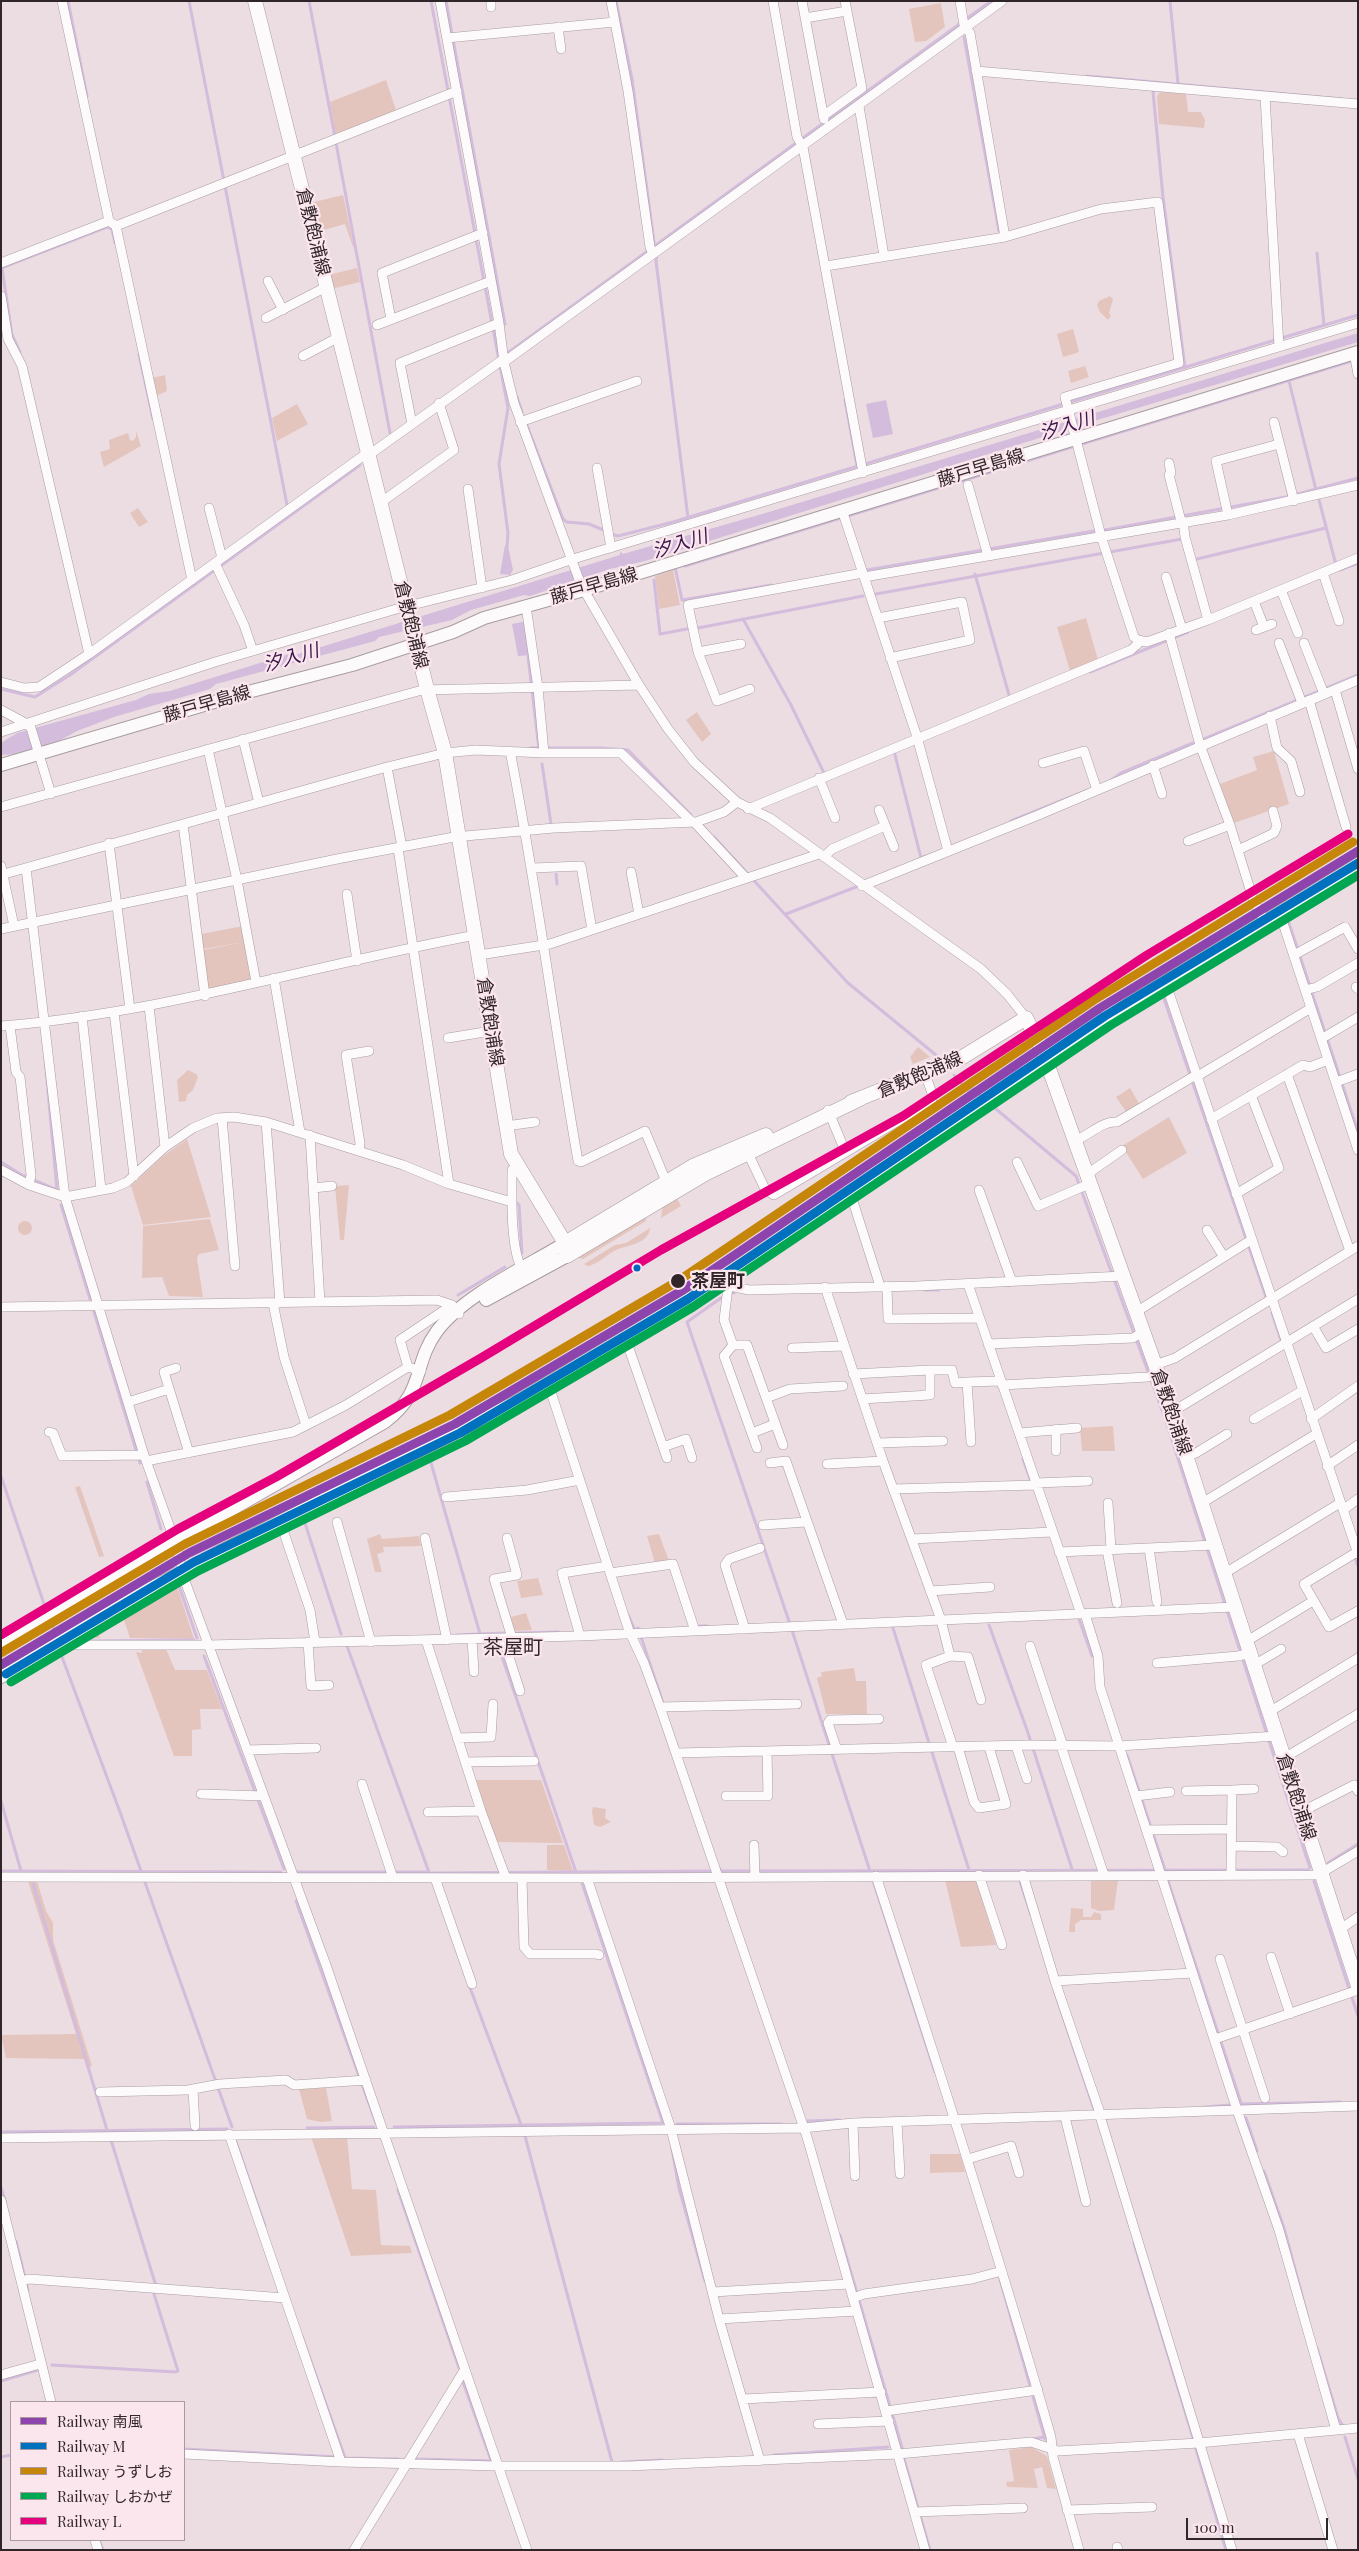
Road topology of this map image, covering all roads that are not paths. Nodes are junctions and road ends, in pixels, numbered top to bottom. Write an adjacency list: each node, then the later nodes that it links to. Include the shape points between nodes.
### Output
1 (62, 1): 24 (street)
2 (256, 1): 23 (main road, 倉敷飽浦線)
3 (440, 1): 14 (street)
4 (611, 1): 11 (street)
5 (773, 1): 22 (street)
6 (802, 1): 10 (street)
7 (960, 1): 12 (street)
8 (1002, 1): 12 (street)
9 (846, 6): 10 (street); 21 (street, via 862,88)
10 (805, 18): 21 (street)
11 (615, 22): 13 (street); 27 (street)
12 (964, 23): 16 (street, via 970,33); 20 (street)
13 (558, 27): 14 (street); 15 (street)
14 (451, 37): 17 (street)
15 (560, 49)
16 (976, 71): 18 (street); 26 (street)
17 (452, 93): 23 (street); 25 (street)
18 (1265, 96): 19 (street); 42 (street)
19 (1358, 104)
20 (859, 106): 21 (street); 28 (street)
21 (825, 122): 22 (street)
22 (800, 142): 27 (street); 30 (street)
23 (294, 156): 24 (street); 33 (main road, 倉敷飽浦線)
24 (112, 224): 29 (street); 77 (street)
25 (477, 234): 32 (street); 37 (street, via 382,272)
26 (1006, 237): 28 (street); 49 (street, via 1101,209 1158,202 1179,363 1066,397)
27 (654, 250): 45 (street)
28 (884, 256): 30 (street)
29 (1, 263)
30 (826, 266): 57 (street)
31 (268, 281): 35 (street)
32 (486, 282): 37 (street); 40 (street)
33 (326, 287): 35 (street); 41 (main road, 倉敷飽浦線)
34 (1, 296): 96 (street, via 8,339 22,366)
35 (283, 310): 36 (street)
36 (266, 318)
37 (391, 319): 39 (street)
38 (1358, 323): 42 (street)
39 (378, 324)
40 (494, 325): 45 (street); 52 (street, via 400,363)
41 (339, 337): 43 (street); 55 (main road, 倉敷飽浦線)
42 (1279, 342): 49 (street)
43 (303, 356)
44 (1355, 356): 46 (street); 53 (street, 藤戸早島線)
45 (501, 361): 48 (street); 50 (street)
46 (1358, 374)
47 (637, 381): 50 (street)
48 (439, 403): 52 (street); 63 (street, via 454,450)
49 (1068, 406): 53 (street); 57 (street)
50 (523, 421): 71 (street)
51 (1274, 422): 54 (street)
52 (412, 424): 55 (street)
53 (1076, 441): 66 (street, 藤戸早島線); 68 (street)
54 (1279, 444): 62 (street); 65 (street, via 1216,461)
55 (367, 453): 63 (main road, 倉敷飽浦線); 73 (street)
56 (1169, 464): 67 (street, via 1171,473 1168,475)
57 (862, 467): 69 (street)
58 (597, 468): 69 (street)
59 (1358, 485): 62 (street, via 1318,495)
60 (968, 486): 70 (street)
61 (468, 490): 78 (street)
62 (1293, 497): 65 (street)
63 (380, 503): 83 (main road, 倉敷飽浦線)
64 (209, 508): 73 (street)
65 (1227, 511): 67 (street)
66 (844, 515): 74 (street); 79 (street, 藤戸早島線)
67 (1181, 519): 68 (street); 85 (street)
68 (1102, 536): 70 (street); 92 (street, via 1134,637)
69 (611, 548): 71 (street)
70 (987, 552): 74 (street)
71 (573, 561): 78 (street); 79 (street)
72 (1357, 562): 75 (street)
73 (218, 565): 77 (street); 97 (street)
74 (864, 575): 84 (street); 98 (street, via 688,605)
75 (1324, 576): 80 (street); 86 (street)
76 (1166, 577): 88 (street)
77 (192, 580): 96 (street)
78 (482, 588): 83 (street)
79 (582, 588): 82 (street, 藤戸早島線); 102 (street)
80 (1282, 593): 81 (street); 89 (street)
81 (1255, 603): 85 (street); 87 (street)
82 (526, 606): 91 (street, 藤戸早島線); 103 (street)
83 (407, 609): 91 (main road, 倉敷飽浦線); 97 (street)
84 (878, 618): 99 (street); 99 (street, via 962,602 970,640)
85 (1208, 620): 88 (street)
86 (1339, 621)
87 (1264, 627)
88 (1182, 629): 90 (street)
89 (1298, 633)
90 (1170, 637): 92 (street); 115 (street)
91 (415, 640): 104 (main road, 倉敷飽浦線); 119 (street, 藤戸早島線, via 352,665)
92 (1141, 641): 113 (street, via 1131,650)
93 (1278, 643): 108 (street)
94 (1304, 643): 106 (street)
95 (741, 644): 98 (street)
96 (93, 651): 101 (street, via 39,687 24,688)
97 (253, 651): 111 (street)
98 (698, 652): 105 (street, via 717,701)
99 (890, 658): 113 (street)
100 (1358, 680): 107 (street)
101 (1, 682)
102 (639, 685): 103 (street); 131 (street, via 694,762)
103 (535, 688): 104 (street); 117 (street)
104 (427, 689): 114 (street); 120 (main road, 倉敷飽浦線)
105 (750, 689)
106 (1323, 690): 107 (street); 108 (street)
107 (1335, 690): 125 (street)
108 (1303, 700): 110 (street); 143 (street)
109 (1, 710): 111 (street)
110 (1270, 716): 115 (street); 128 (street, via 1277,748 1291,761)
111 (29, 726): 112 (street); 119 (street)
112 (1, 732)
113 (917, 737): 126 (street); 151 (street)
114 (243, 739): 116 (street); 132 (street)
115 (1200, 745): 123 (street); 141 (street)
116 (208, 749): 129 (street); 137 (street)
117 (543, 750): 118 (street); 139 (street, via 621,753)
118 (510, 751): 120 (street); 144 (street)
119 (38, 752): 122 (street, 藤戸早島線); 129 (street)
120 (445, 753): 124 (street); 145 (main road, 倉敷飽浦線)
121 (1043, 763): 127 (street, via 1084,751)
122 (1, 765)
123 (1153, 765): 127 (street); 130 (street)
124 (387, 767): 132 (street); 148 (street)
125 (1358, 769)
126 (823, 776): 134 (street); 138 (street)
127 (1096, 787): 151 (street)
128 (1300, 792)
129 (51, 794): 133 (street)
130 (1162, 794)
131 (737, 802): 134 (street); 139 (street, via 724,812)
132 (259, 803): 137 (street)
133 (1, 807)
134 (748, 809): 152 (street, via 770,818)
135 (879, 810): 142 (street)
136 (1273, 811): 150 (street, via 1277,826 1274,833)
137 (222, 813): 140 (street); 159 (street)
138 (836, 818)
139 (696, 822): 144 (street); 158 (street)
140 (183, 824): 147 (street); 161 (street)
141 (1230, 825): 146 (street); 150 (street)
142 (886, 826): 149 (street); 152 (street)
143 (1346, 827)
144 (526, 830): 145 (street); 155 (street)
145 (461, 837): 148 (street); 171 (main road, 倉敷飽浦線)
146 (1188, 841)
147 (109, 843): 154 (street); 163 (street)
148 (400, 847): 159 (street); 173 (street)
149 (894, 847)
150 (1238, 850): 166 (street, via 1254,902)
151 (948, 852): 160 (street)
152 (822, 855): 158 (street); 160 (street)
153 (1358, 864): 164 (street)
154 (26, 868): 156 (street); 167 (street)
155 (532, 868): 170 (street, via 581,866); 172 (street)
156 (2, 872): 168 (street)
157 (631, 872): 165 (street)
158 (750, 877): 165 (street)
159 (237, 880): 161 (street); 181 (street)
160 (862, 886): 190 (street, via 981,969)
161 (191, 889): 163 (street); 183 (street)
162 (347, 894): 177 (street)
163 (117, 905): 167 (street); 186 (street)
164 (1279, 911): 166 (street); 175 (street)
165 (639, 914): 170 (street)
166 (1264, 920): 180 (street)
167 (33, 922): 168 (street); 191 (street)
168 (14, 926): 169 (street)
169 (1, 929)
170 (592, 930): 172 (street)
171 (476, 935): 173 (street); 176 (main road, 倉敷飽浦線)
172 (542, 945): 176 (street); 228 (street, via 578,1160 581,1162 645,1131)
173 (413, 946): 177 (street); 224 (street)
174 (1358, 949): 175 (street, via 1345,927)
175 (1297, 954): 182 (street)
176 (480, 955): 193 (main road, 倉敷飽浦線)
177 (357, 961): 179 (street)
178 (1358, 963): 182 (street)
179 (274, 978): 181 (street); 211 (street)
180 (1165, 981): 197 (street); 202 (street)
181 (256, 982): 183 (street)
182 (1309, 989): 185 (street)
183 (205, 996): 184 (street)
184 (149, 1006): 186 (street); 213 (street)
185 (1311, 1008): 195 (street); 202 (street)
186 (130, 1009): 187 (street)
187 (114, 1012): 188 (street); 222 (street)
188 (82, 1016): 191 (street); 229 (street)
189 (1358, 1017): 195 (street)
190 (1026, 1018): 197 (main road, 倉敷飽浦線); 199 (main road, 倉敷飽浦線, via 961,1058)
191 (45, 1022): 192 (street); 233 (street)
192 (6, 1026): 223 (street, via 16,1072 20,1077)
193 (492, 1031): 194 (street); 210 (main road, 倉敷飽浦線)
194 (448, 1038)
195 (1325, 1038): 198 (street)
196 (369, 1051): 217 (street, via 346,1055)
197 (1045, 1059): 212 (main road, 倉敷飽浦線); 231 (street)
198 (1328, 1060): 200 (street, via 1310,1067 1303,1065); 203 (street)
199 (925, 1074): 205 (main road, 倉敷飽浦線); 218 (street, via 932,1101)
200 (1288, 1074): 204 (street); 239 (street)
201 (1358, 1074): 203 (street)
202 (1194, 1076): 207 (street); 212 (street, via 1118,1122 1108,1122)
203 (1339, 1081): 216 (street)
204 (1251, 1095): 207 (street); 232 (street, via 1279,1168)
205 (829, 1112): 214 (main road, 倉敷飽浦線); 214 (main road, 倉敷飽浦線, via 770,1142); 218 (street)
206 (222, 1118): 208 (street); 213 (street, via 200,1124); 242 (street)
207 (1211, 1119): 232 (street)
208 (266, 1122): 211 (street); 253 (street)
209 (535, 1122): 210 (street)
210 (506, 1126): 220 (main road, 倉敷飽浦線, via 511,1154)
211 (305, 1134): 217 (street); 227 (street)
212 (1074, 1141): 225 (main road, 倉敷飽浦線)
213 (165, 1147): 222 (street)
214 (746, 1149): 218 (street, via 765,1189 774,1195); 228 (main road, 倉敷飽浦線); 228 (main road, 倉敷飽浦線, via 704,1169 693,1166)
215 (1122, 1150): 225 (street)
216 (1358, 1150)
217 (359, 1151): 224 (street)
218 (845, 1151)
219 (1017, 1162): 225 (street, via 1038,1206)
220 (518, 1166): 234 (street, via 512,1170); 240 (main road, 倉敷飽浦線)
221 (1, 1170): 223 (street)
222 (134, 1176): 229 (street, via 113,1188)
223 (30, 1180): 233 (street)
224 (449, 1184): 234 (street)
225 (1084, 1184): 244 (main road, 倉敷飽浦線)
226 (332, 1186): 227 (street)
227 (313, 1188): 252 (street)
228 (669, 1188): 235 (main road, 倉敷飽浦線); 236 (main road, 倉敷飽浦線)
229 (100, 1189): 233 (street)
230 (979, 1190): 245 (street)
231 (850, 1192): 247 (street); 248 (street)
232 (1236, 1194): 238 (street)
233 (65, 1197): 254 (street)
234 (512, 1202): 243 (street, via 517,1257)
235 (647, 1209): 236 (main road, via 634,1209); 240 (main road, 倉敷飽浦線)
236 (594, 1227): 240 (main road, 倉敷飽浦線)
237 (1207, 1230): 241 (street)
238 (1249, 1242): 241 (street); 251 (street)
239 (1354, 1248): 251 (street)
240 (566, 1250): 243 (street); 256 (street)
241 (1224, 1257): 257 (street)
242 (236, 1266)
243 (522, 1269): 256 (street)
244 (1116, 1277): 245 (street); 257 (main road, 倉敷飽浦線)
245 (1012, 1282): 246 (street)
246 (968, 1284): 248 (street); 258 (street)
247 (722, 1285): 249 (street, via 749,1290); 262 (street); 265 (street, via 724,1320)
248 (883, 1286): 249 (street); 258 (street, via 888,1319)
249 (826, 1290): 266 (street)
250 (1358, 1298): 259 (street)
251 (1270, 1300): 264 (street); 272 (street)
252 (320, 1302): 253 (street); 256 (street, via 437,1300)
253 (276, 1303): 254 (street); 288 (street, via 284,1357)
254 (97, 1304): 255 (street); 283 (street)
255 (1, 1307)
256 (454, 1312): 268 (street, via 400,1340); 271 (street, via 431,1341)
257 (1136, 1312): 261 (main road, 倉敷飽浦線)
258 (979, 1318): 263 (street)
259 (1313, 1326): 260 (street, via 1326,1348); 264 (street)
260 (1358, 1329)
261 (1138, 1336): 263 (street); 272 (main road, 倉敷飽浦線)
262 (625, 1337): 276 (street); 301 (street)
263 (988, 1344): 275 (street)
264 (1284, 1344): 280 (street); 284 (street)
265 (733, 1345): 281 (street, via 747,1345); 292 (street, via 724,1356)
266 (843, 1346): 267 (street); 273 (street)
267 (792, 1348)
268 (408, 1367): 271 (street); 288 (street)
269 (176, 1368): 279 (street, via 164,1372)
270 (930, 1370): 273 (street); 274 (street, via 952,1370 955,1382); 282 (street, via 930,1395)
271 (420, 1372): 330 (street, via 416,1386 404,1405 385,1422)
272 (1153, 1373): 275 (street); 284 (main road, 倉敷飽浦線)
273 (853, 1374): 282 (street)
274 (967, 1382): 275 (street); 297 (street)
275 (999, 1382): 293 (street)
276 (548, 1383): 313 (street); 322 (street)
277 (843, 1386): 281 (street, via 790,1389)
278 (1358, 1386): 286 (street)
279 (169, 1389): 283 (street); 304 (street)
280 (1300, 1392): 285 (street); 286 (street)
281 (766, 1398): 287 (street)
282 (862, 1399): 298 (street)
283 (128, 1402): 306 (street)
284 (1172, 1412): 305 (main road, 倉敷飽浦線)
285 (1254, 1419)
286 (1311, 1419): 295 (street)
287 (775, 1424): 292 (street); 299 (street)
288 (306, 1425): 304 (street, via 276,1437)
289 (1077, 1428): 290 (street)
290 (1056, 1429): 293 (street); 303 (street)
291 (49, 1432): 306 (street, via 53,1433 62,1456)
292 (752, 1433): 302 (street)
293 (1018, 1433): 315 (street)
294 (1227, 1434): 305 (street, via 1196,1453)
295 (1315, 1435): 312 (street); 320 (street)
296 (943, 1441): 298 (street)
297 (971, 1442)
298 (877, 1443): 309 (street)
299 (783, 1445)
300 (1358, 1445): 312 (street)
301 (663, 1447): 307 (street); 308 (street, via 686,1439)
302 (757, 1448)
303 (1056, 1451)
304 (190, 1453): 306 (street)
305 (1186, 1455): 320 (main road, 倉敷飽浦線)
306 (141, 1457): 330 (street)
307 (667, 1458)
308 (692, 1458)
309 (883, 1461): 311 (street); 316 (street)
310 (770, 1463): 324 (street, via 786,1461)
311 (828, 1464)
312 (1328, 1466): 321 (street)
313 (580, 1480): 317 (street, via 528,1490); 337 (street)
314 (1088, 1482): 315 (street)
315 (1034, 1484): 316 (street); 326 (street)
316 (893, 1489): 329 (street)
317 (446, 1497)
318 (1358, 1499): 321 (street)
319 (1108, 1503): 334 (street)
320 (1202, 1503): 331 (main road, 倉敷飽浦線)
321 (1339, 1506): 336 (street); 339 (street)
322 (280, 1521): 338 (street); 358 (street, via 310,1610)
323 (337, 1522): 359 (street)
324 (806, 1522): 325 (street); 349 (street)
325 (763, 1525)
326 (1050, 1533): 329 (street); 335 (street)
327 (425, 1538): 354 (street)
328 (507, 1538): 355 (street, via 517,1575 494,1580)
329 (912, 1539): 341 (street)
330 (175, 1542): 338 (street); 360 (street)
331 (1209, 1545): 333 (street); 339 (main road, 倉敷飽浦線)
332 (760, 1548): 350 (street, via 729,1559 725,1565)
333 (1149, 1548): 334 (street); 343 (street)
334 (1109, 1550): 335 (street); 344 (street)
335 (1059, 1552): 347 (street)
336 (1356, 1552): 342 (street, via 1304,1584)
337 (611, 1571): 351 (street, via 673,1564); 352 (street, via 562,1573); 353 (street)
338 (182, 1572): 361 (street); 362 (street)
339 (1225, 1573): 345 (main road, 倉敷飽浦線)
340 (990, 1587): 341 (street)
341 (930, 1591): 348 (street)
342 (1313, 1601): 346 (street, via 1329,1628); 365 (street)
343 (1157, 1602)
344 (1117, 1603)
345 (1229, 1607): 347 (street); 365 (main road, 倉敷飽浦線)
346 (1358, 1611)
347 (1083, 1614): 348 (street); 384 (street, via 1098,1656 1100,1687)
348 (941, 1620): 349 (street); 366 (street)
349 (843, 1624): 350 (street)
350 (745, 1629): 351 (street)
351 (695, 1631): 353 (street)
352 (580, 1633): 353 (street); 355 (street)
353 (638, 1634): 376 (street)
354 (447, 1637): 356 (street); 357 (street)
355 (508, 1638): 356 (street); 372 (street)
356 (472, 1639): 369 (street)
357 (426, 1640): 359 (street); 381 (street)
358 (312, 1642): 359 (street); 362 (street); 371 (street, via 311,1686)
359 (371, 1642)
360 (1, 1645)
361 (55, 1645): 362 (street); 370 (street)
362 (208, 1645): 388 (street)
363 (1030, 1646): 383 (street)
364 (1281, 1649): 365 (street)
365 (1247, 1654): 368 (street); 377 (main road, 倉敷飽浦線)
366 (950, 1656): 373 (street, via 968,1657); 385 (street, via 926,1665)
367 (1358, 1658): 377 (street)
368 (1157, 1662)
369 (474, 1672)
370 (1, 1677)
371 (329, 1685)
372 (520, 1691)
373 (981, 1700)
374 (493, 1704): 381 (street, via 491,1737)
375 (797, 1704): 376 (street)
376 (663, 1707): 391 (street)
377 (1269, 1712): 380 (main road, 倉敷飽浦線)
378 (1358, 1714): 392 (street)
379 (879, 1718): 389 (street, via 830,1720)
380 (1271, 1736): 384 (street); 392 (main road, 倉敷飽浦線)
381 (457, 1738): 394 (street)
382 (1016, 1746): 383 (street); 386 (street); 395 (street)
383 (1062, 1746): 384 (street); 415 (street)
384 (1119, 1746): 403 (street)
385 (955, 1747): 386 (street); 386 (street, via 979,1808 1006,1804); 389 (street)
386 (989, 1747)
387 (316, 1748): 388 (street)
388 (247, 1750): 404 (street)
389 (833, 1750): 390 (street)
390 (767, 1751): 391 (street); 405 (street, via 768,1796)
391 (679, 1753): 418 (street)
392 (1284, 1758): 408 (main road, 倉敷飽浦線)
393 (534, 1761): 394 (street)
394 (465, 1762): 406 (street)
395 (1027, 1779)
396 (362, 1784): 421 (street)
397 (1254, 1789): 398 (street)
398 (1232, 1790): 400 (street); 410 (street)
399 (1358, 1790): 408 (street, via 1354,1785)
400 (1186, 1791)
401 (1170, 1792): 403 (street)
402 (201, 1794): 404 (street)
403 (1139, 1795): 409 (street)
404 (259, 1796): 427 (street)
405 (726, 1796)
406 (481, 1811): 407 (street); 422 (street)
407 (428, 1812)
408 (1301, 1812): 420 (main road, 倉敷飽浦線)
409 (1150, 1829): 410 (street); 416 (street)
410 (1231, 1829): 412 (street)
411 (754, 1845): 419 (street)
412 (1231, 1846): 413 (street); 417 (street)
413 (1279, 1847)
414 (1358, 1851): 420 (street)
415 (1102, 1871): 416 (street); 424 (street)
416 (1160, 1872): 417 (street); 437 (street)
417 (1231, 1872): 420 (street)
418 (716, 1873): 419 (street); 430 (street); 456 (street)
419 (755, 1873): 425 (street)
420 (1321, 1873): 432 (main road, 倉敷飽浦線)
421 (393, 1874): 427 (street); 428 (street)
422 (504, 1875): 428 (street); 429 (street)
423 (979, 1875): 424 (street); 425 (street); 433 (street)
424 (1019, 1875): 438 (street)
425 (873, 1876): 451 (street)
426 (1, 1877): 427 (street)
427 (293, 1878): 444 (street)
428 (433, 1878): 439 (street)
429 (522, 1878): 430 (street); 434 (street, via 524,1947 530,1954)
430 (582, 1878): 457 (street)
431 (1358, 1917): 432 (street)
432 (1339, 1930): 440 (main road, 倉敷飽浦線)
433 (1002, 1945)
434 (599, 1956)
435 (1271, 1957): 441 (street)
436 (1220, 1959): 442 (street)
437 (1193, 1973): 438 (street); 443 (street)
438 (1055, 1981): 450 (street)
439 (472, 1984)
440 (1354, 1991): 441 (street)
441 (1290, 2014): 442 (street)
442 (1243, 2030): 443 (street); 447 (street)
443 (1218, 2038): 449 (street)
444 (362, 2081): 445 (street, via 294,2085 286,2080); 458 (street)
445 (193, 2089): 446 (street); 455 (street)
446 (100, 2092)
447 (1265, 2098)
448 (1358, 2106): 449 (street)
449 (1237, 2110): 450 (street); 486 (street, via 1279,2230)
450 (1099, 2114): 452 (street); 488 (street)
451 (955, 2117): 452 (street); 453 (street); 461 (street)
452 (1066, 2117): 466 (street)
453 (897, 2122): 454 (street); 463 (street)
454 (853, 2123): 456 (street); 464 (street)
455 (195, 2126)
456 (803, 2128): 457 (street); 469 (street)
457 (671, 2129): 458 (street, via 436,2134); 470 (street)
458 (384, 2132): 459 (street); 476 (street)
459 (229, 2134): 460 (street); 472 (street)
460 (1, 2138)
461 (968, 2159): 462 (street, via 1011,2146); 467 (street)
462 (1019, 2173)
463 (900, 2174)
464 (855, 2176)
465 (1, 2200): 468 (street)
466 (1086, 2202)
467 (999, 2272): 471 (street); 478 (street)
468 (24, 2281): 472 (street); 475 (street)
469 (849, 2284): 470 (street); 471 (street)
470 (712, 2292): 474 (street)
471 (856, 2297): 473 (street)
472 (285, 2298): 493 (street)
473 (857, 2311): 474 (street); 479 (street)
474 (719, 2319): 480 (street)
475 (41, 2367): 477 (street); 481 (street)
476 (465, 2368): 494 (street); 495 (street)
477 (1, 2375)
478 (1034, 2391): 482 (street); 489 (street, via 1051,2437)
479 (880, 2392): 480 (street); 482 (street)
480 (743, 2399): 492 (street)
481 (51, 2401)
482 (889, 2410): 483 (street)
483 (889, 2421): 484 (street); 491 (street)
484 (818, 2424)
485 (1358, 2428): 486 (street)
486 (1336, 2430): 487 (street)
487 (1298, 2434): 488 (street); 505 (street)
488 (1199, 2441): 489 (street); 504 (street)
489 (1052, 2449): 491 (street, via 1031,2442); 498 (street)
490 (185, 2454): 493 (street)
491 (898, 2454): 492 (street); 499 (street)
492 (759, 2458): 495 (street, via 630,2466)
493 (341, 2459): 494 (street)
494 (405, 2464): 495 (street); 500 (street)
495 (498, 2466): 501 (street)
496 (1152, 2507): 498 (street)
497 (1023, 2508): 499 (street)
498 (1067, 2510): 503 (street)
499 (918, 2512): 502 (street)
500 (354, 2550)
501 (527, 2550)
502 (925, 2550)
503 (1079, 2550)
504 (1232, 2550)
505 (1334, 2550)

